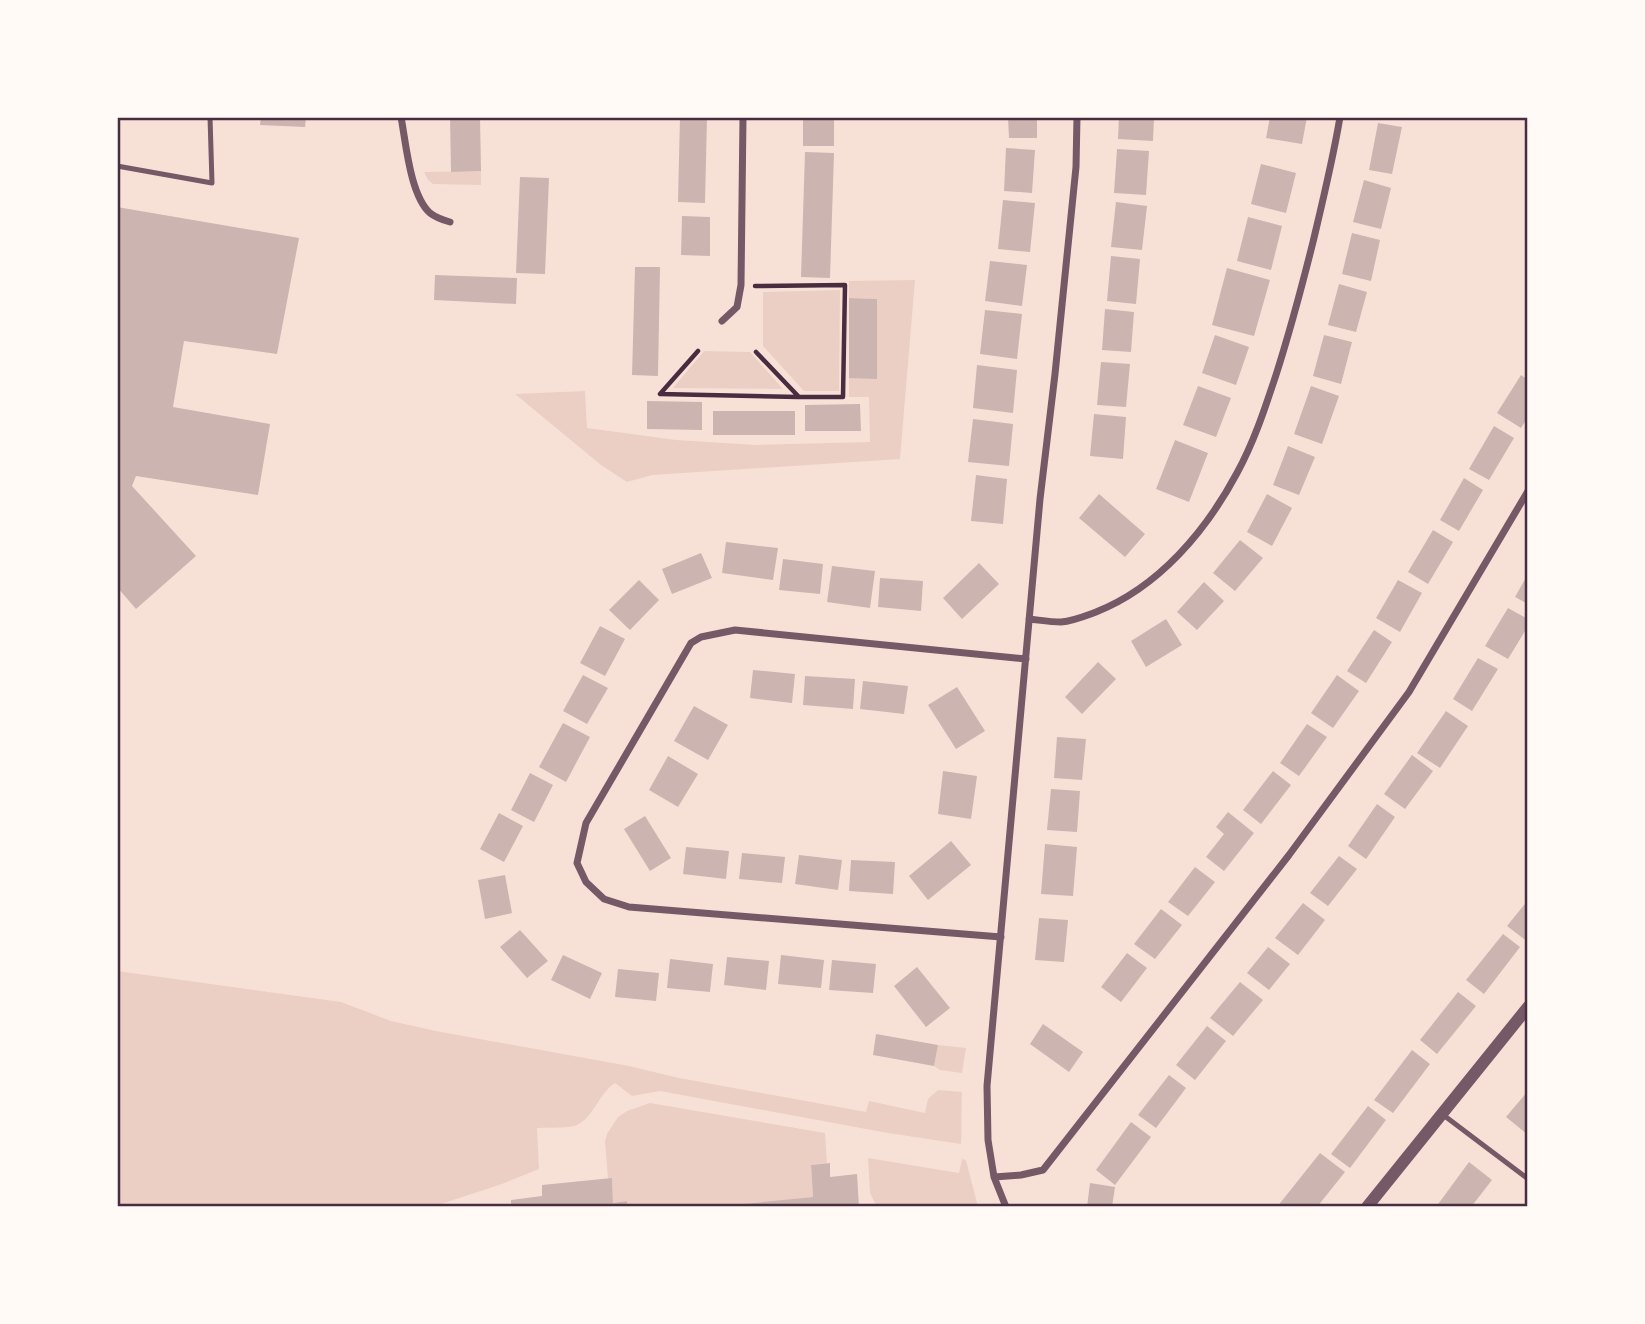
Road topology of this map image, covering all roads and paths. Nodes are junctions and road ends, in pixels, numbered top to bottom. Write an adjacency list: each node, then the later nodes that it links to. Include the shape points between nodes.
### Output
1 (210, 117): 6 (lane, via 212,183)
2 (401, 117): 7 (street, via 414,188 431,215)
3 (743, 117): 9 (street, via 741,285 737,307)
4 (1077, 117): 14 (street, via 1076,167)
5 (1340, 117): 14 (street, via 1303,285 1282,355 1253,440 1228,490 1168,566 1134,593 1084,617 1062,622)
6 (117, 166)
7 (450, 222)
8 (755, 286): 12 (path, via 845,285 843,397)
9 (722, 321)
10 (698, 351): 12 (path, via 660,394)
11 (756, 352): 12 (path)
12 (799, 397)
13 (1528, 491): 19 (street, via 1409,692 1289,855 1043,1170)
14 (1029, 619): 15 (street)
15 (1026, 660): 16 (street); 16 (street, via 734,630 701,637 691,643 586,823 577,863 586,882 604,899 629,907)
16 (1001, 937): 19 (street, via 987,1086)
17 (1528, 1007): 18 (street)
18 (1442, 1114): 20 (lane); 22 (street)
19 (994, 1177): 21 (street)
20 (1528, 1179)
21 (1006, 1207)
22 (1367, 1207)

